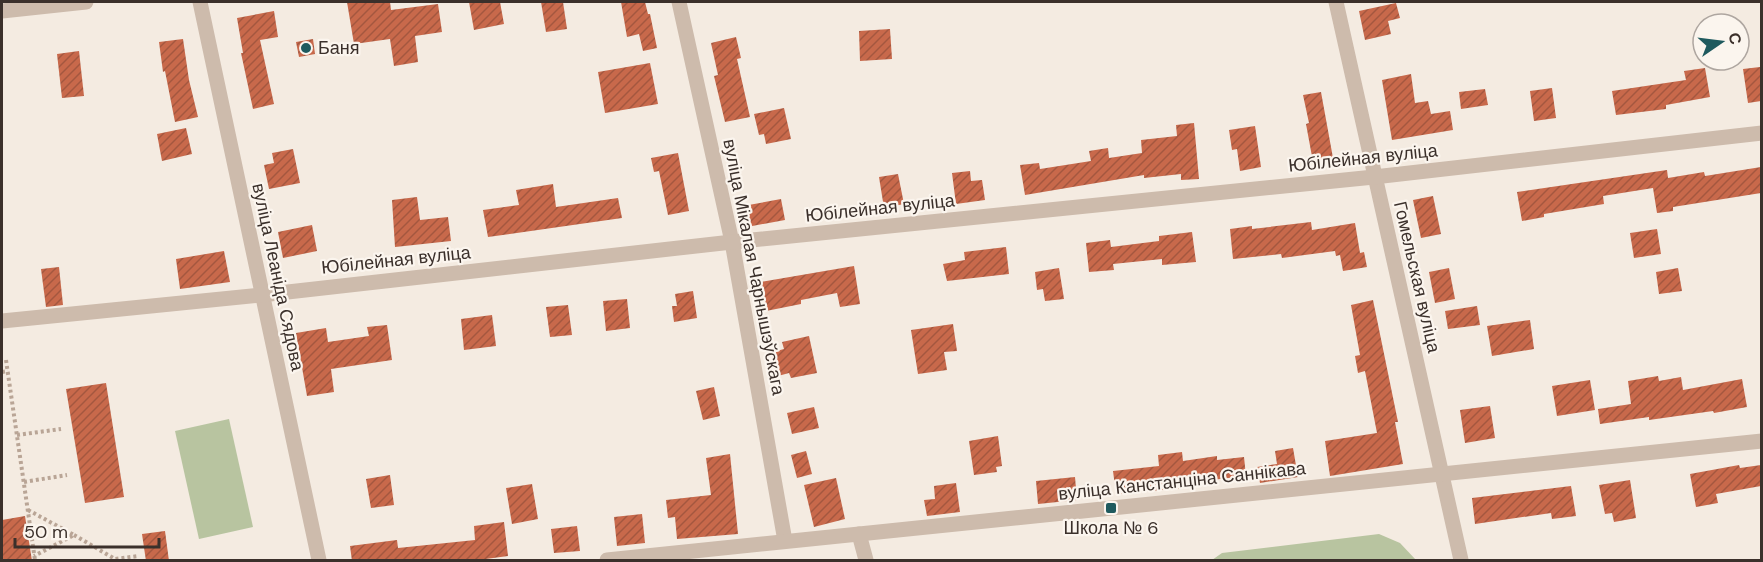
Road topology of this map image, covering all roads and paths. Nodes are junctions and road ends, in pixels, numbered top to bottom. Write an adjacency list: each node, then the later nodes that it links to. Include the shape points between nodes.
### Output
1 (86, 2): 5 (street)
2 (200, 2): 9 (street, вуліца Леаніда Сядова)
3 (679, 2): 8 (street, вуліца Мікалая Чарнышэўскага)
4 (1336, 2): 7 (street, Гомельская вуліца)
5 (2, 10)
6 (1761, 133): 7 (street, Юбілейная вуліца)
7 (1374, 177): 8 (street, Юбілейная вуліца); 17 (street, Гомельская вуліца)
8 (732, 242): 9 (street, Юбілейная вуліца); 23 (street, вуліца Мікалая Чарнышэўскага)
9 (261, 295): 10 (street, Юбілейная вуліца); 26 (street, вуліца Леаніда Сядова)
10 (2, 321)
11 (6, 360): 12 (path)
12 (8, 371): 13 (path); 15 (path)
13 (2, 372)
14 (61, 429): 15 (path)
15 (17, 435): 19 (path)
16 (1761, 441): 17 (street, вуліца Канстанціна Саннікава)
17 (1442, 474): 21 (street, вуліца Канстанціна Саннікава); 29 (street, Гомельская вуліца)
18 (67, 475): 19 (path)
19 (24, 482): 20 (path)
20 (28, 510): 22 (path); 25 (path)
21 (858, 534): 23 (street, вуліца Канстанціна Саннікава); 28 (street)
22 (74, 535): 24 (path, via 115,559); 25 (path)
23 (785, 541): 27 (street, вуліца Канстанціна Саннікава)
24 (139, 556)
25 (35, 558)
26 (319, 561)
27 (607, 561)
28 (866, 561)
29 (1461, 561)

